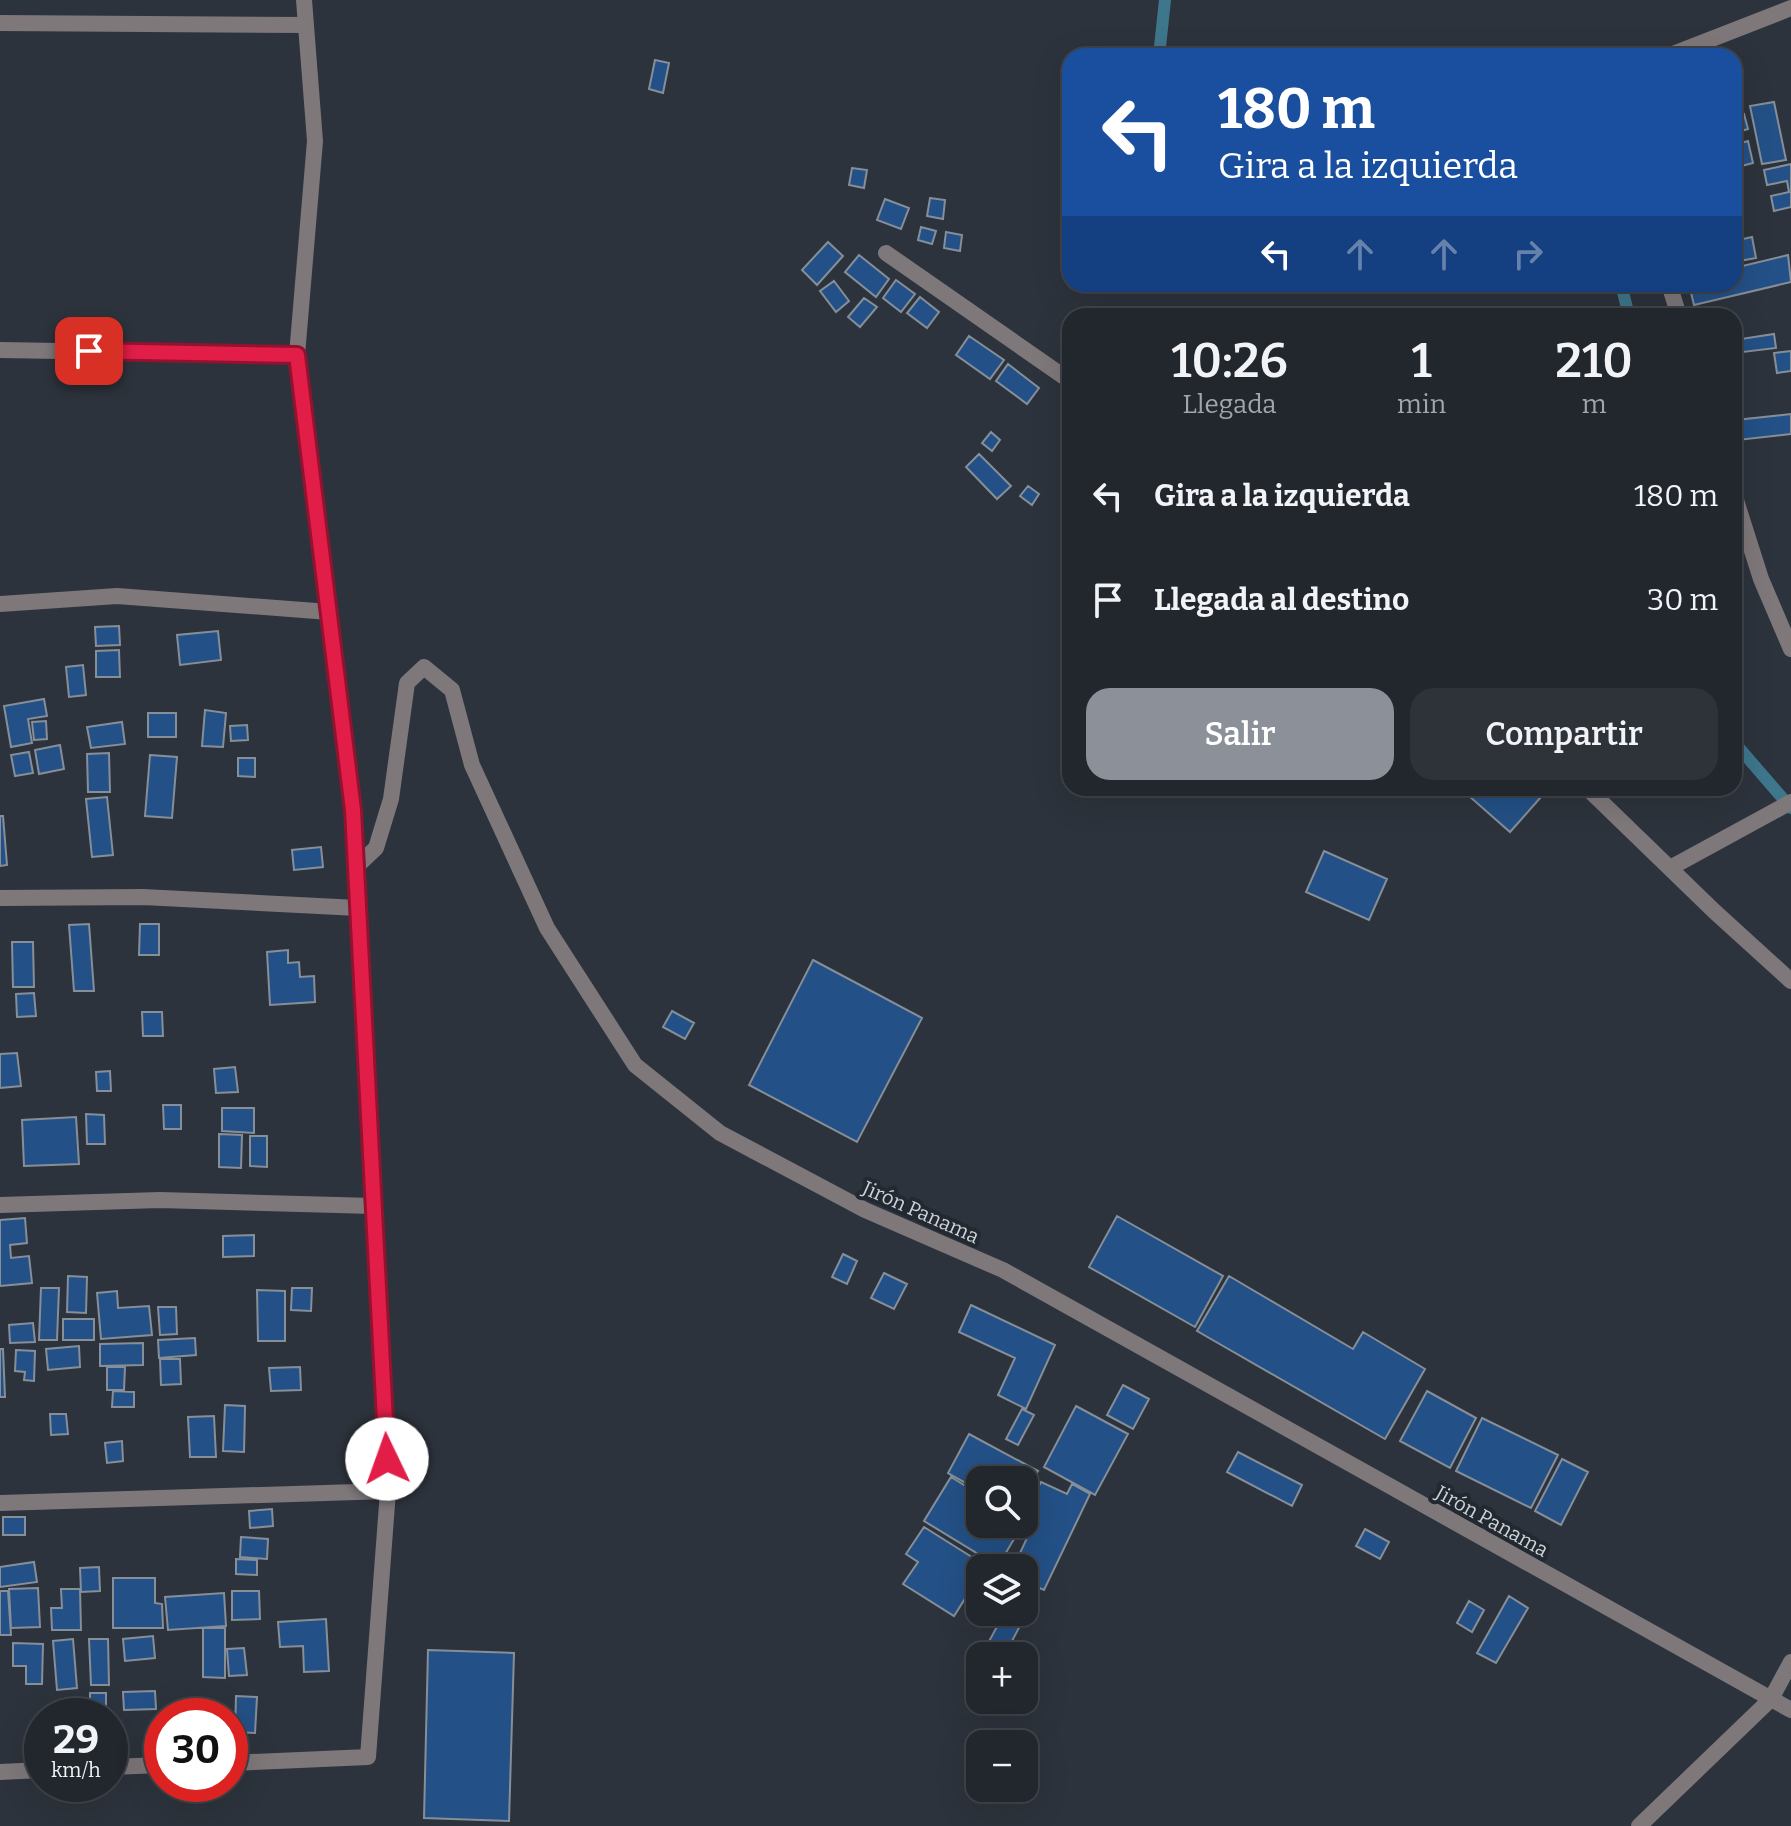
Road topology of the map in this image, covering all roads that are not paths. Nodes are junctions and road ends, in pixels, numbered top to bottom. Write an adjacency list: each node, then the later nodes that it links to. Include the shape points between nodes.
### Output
1 (304, 0): 4 (street)
2 (1791, 8): 5 (street)
3 (0, 23): 4 (street)
4 (306, 25): 8 (street, via 315,141)
5 (1688, 48)
6 (886, 253): 9 (street)
7 (0, 350): 8 (street)
8 (297, 355): 12 (street)
9 (1062, 375)
10 (1742, 519): 13 (street)
11 (0, 604): 12 (street, via 117,596)
12 (329, 612): 16 (street)
13 (1791, 649)
14 (1595, 796): 17 (street)
15 (1791, 802): 17 (street)
16 (356, 867): 19 (street); 26 (street, Jirón Panama, via 376,848 391,799 407,683 424,667 452,690 472,765 547,928 635,1065 720,1133 865,1210 1003,1270)
17 (1670, 868): 20 (street)
18 (0, 898): 19 (street, via 143,897)
19 (358, 908): 22 (street)
20 (1791, 981)
21 (0, 1205): 22 (street, via 160,1200)
22 (374, 1206): 23 (street)
23 (388, 1491): 24 (street); 28 (street, via 368,1757)
24 (0, 1503)
25 (1791, 1662): 26 (street)
26 (1771, 1699): 27 (street, Jirón Panama); 31 (street)
27 (1791, 1710)
28 (248, 1762)
29 (24, 1771): 30 (street)
30 (0, 1772)
31 (1639, 1826)

